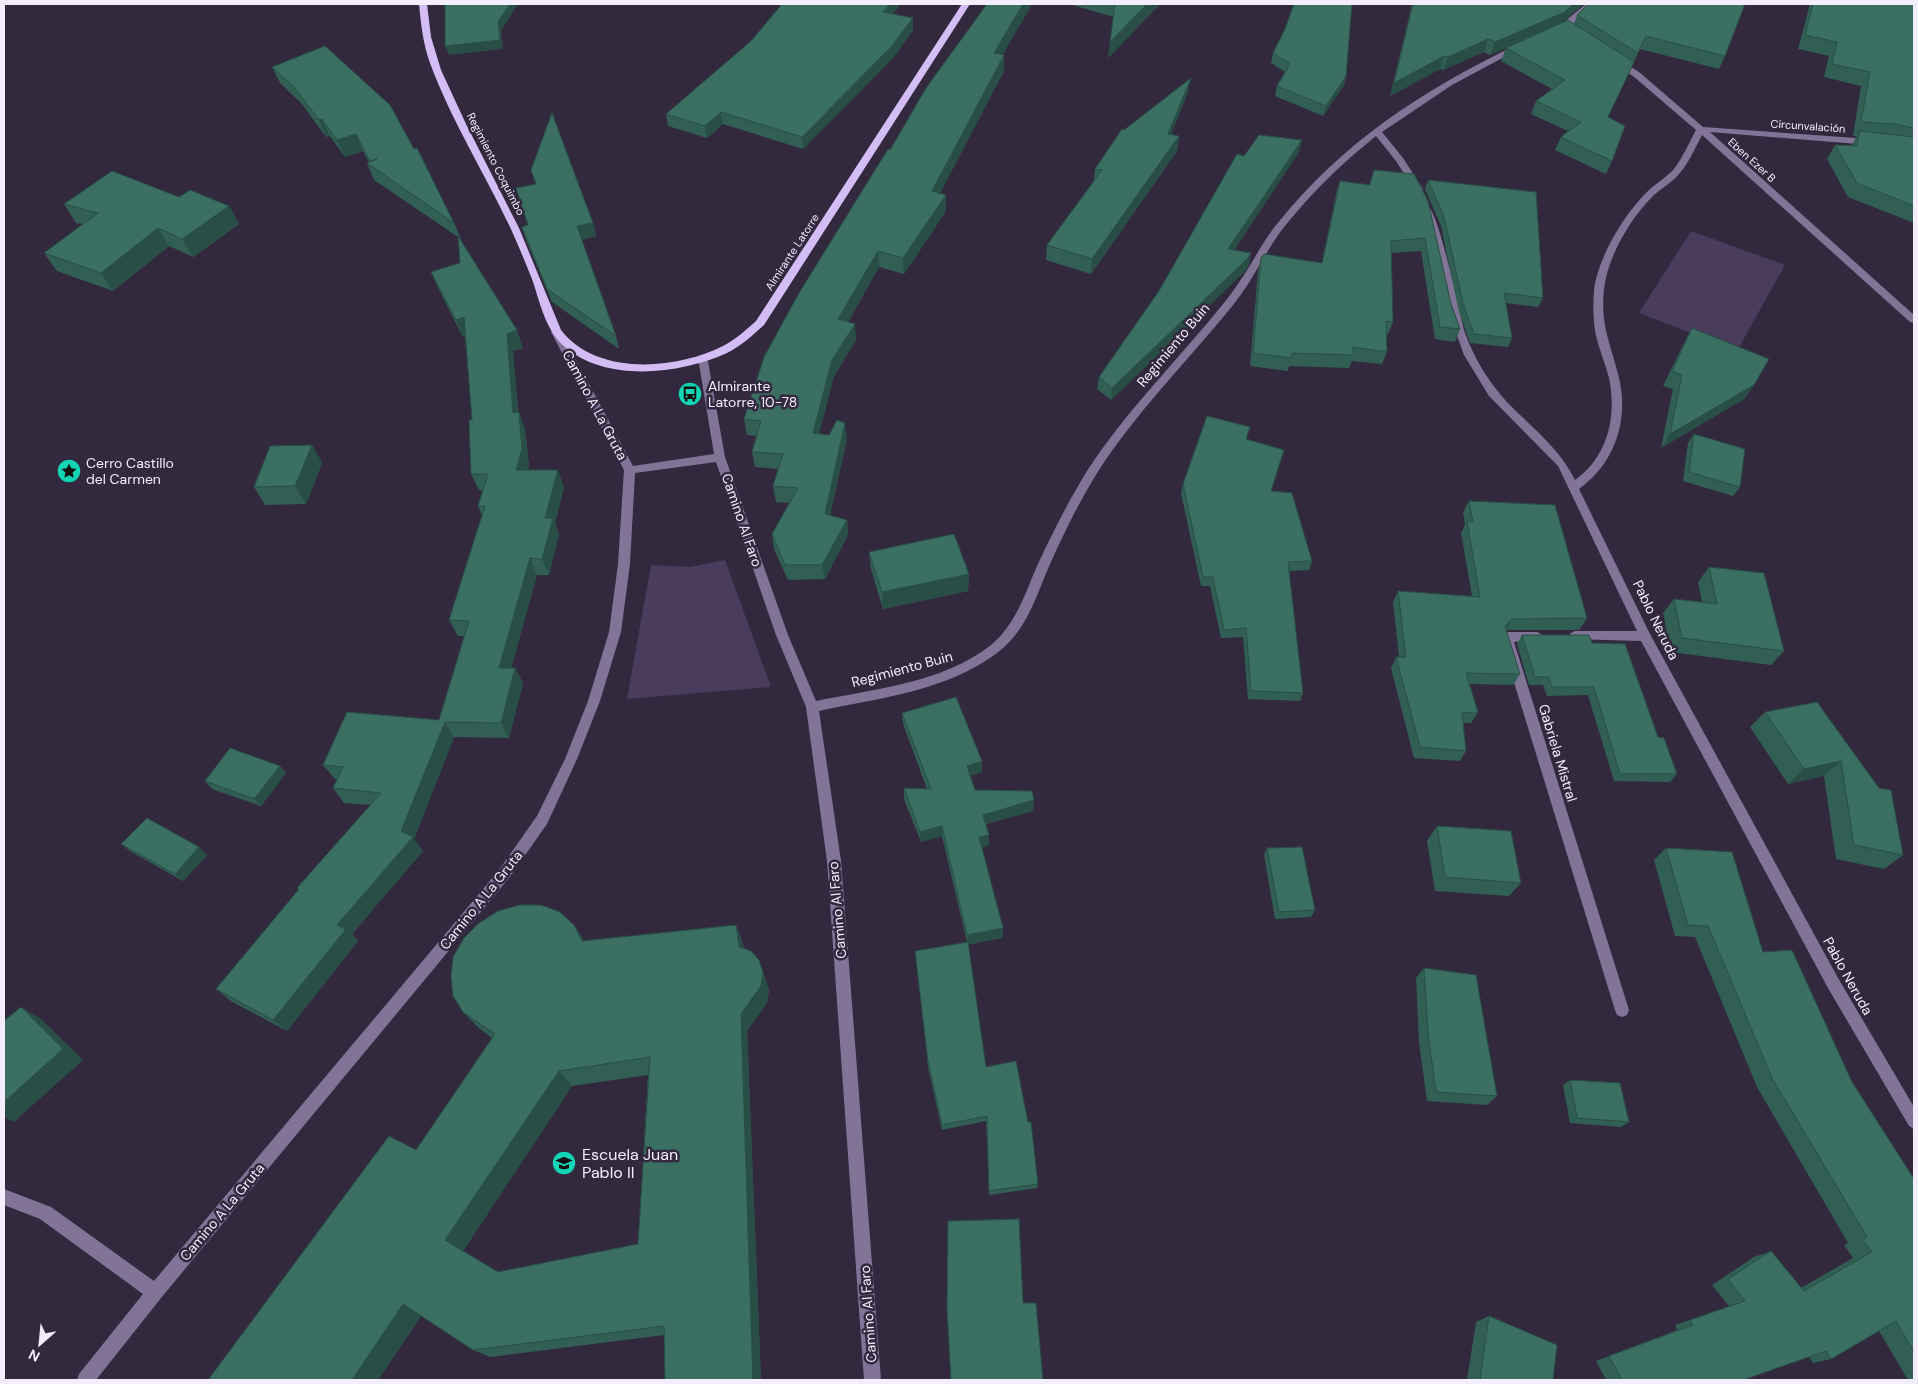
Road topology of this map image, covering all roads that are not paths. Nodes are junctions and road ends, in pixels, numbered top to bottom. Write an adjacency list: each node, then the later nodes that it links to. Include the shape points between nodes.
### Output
1 (423, 4): 11 (main road, Regimiento Coquimbo, via 425,28 436,69 518,233)
2 (966, 4): 12 (main road, Almirante Latorre, via 760,322 726,349)
3 (1590, 4): 4 (street, via 1568,31)
4 (1546, 36)
5 (1528, 43): 8 (street, Regimiento Buin, via 1457,78)
6 (1612, 59): 7 (street, Eben Ezer B, via 1636,74)
7 (1701, 129): 9 (street, Circunvalación); 10 (street, Eben Ezer B); 15 (street, via 1676,172 1647,196 1607,258 1600,280 1598,305 1603,347 1616,384 1615,426 1603,461 1586,480)
8 (1376, 130): 15 (street, Pablo Neruda, via 1400,160 1434,225 1462,344 1475,368 1510,411 1546,442); 19 (street, Regimiento Buin, via 1300,202 1277,231 1236,295 1120,432 1062,524 1032,599 1010,634 972,664 947,676)
9 (1876, 142)
10 (1914, 320)
11 (556, 332): 12 (main road, Almirante Latorre, via 570,346 611,363 636,367 663,366); 14 (street, Camino A La Gruta)
12 (703, 358): 13 (street, Camino Al Faro)
13 (720, 457): 14 (street, Camino Al Faro); 19 (street, Camino Al Faro, via 782,635)
14 (630, 470): 23 (street, Camino A La Gruta, via 616,632 594,702 542,820 504,874)
15 (1575, 486): 16 (street, Pablo Neruda)
16 (1644, 636): 18 (street); 21 (street, Pablo Neruda, via 1833,983)
17 (1546, 637): 20 (street, Gabriela Mistral, via 1506,637)
18 (1566, 637)
19 (812, 706): 25 (street, Camino Al Faro, via 834,862)
20 (1622, 1010)
21 (1914, 1121)
22 (4, 1197): 23 (street, via 45,1213)
23 (155, 1292): 24 (street, Camino A La Gruta)
24 (85, 1380)
25 (873, 1380)

